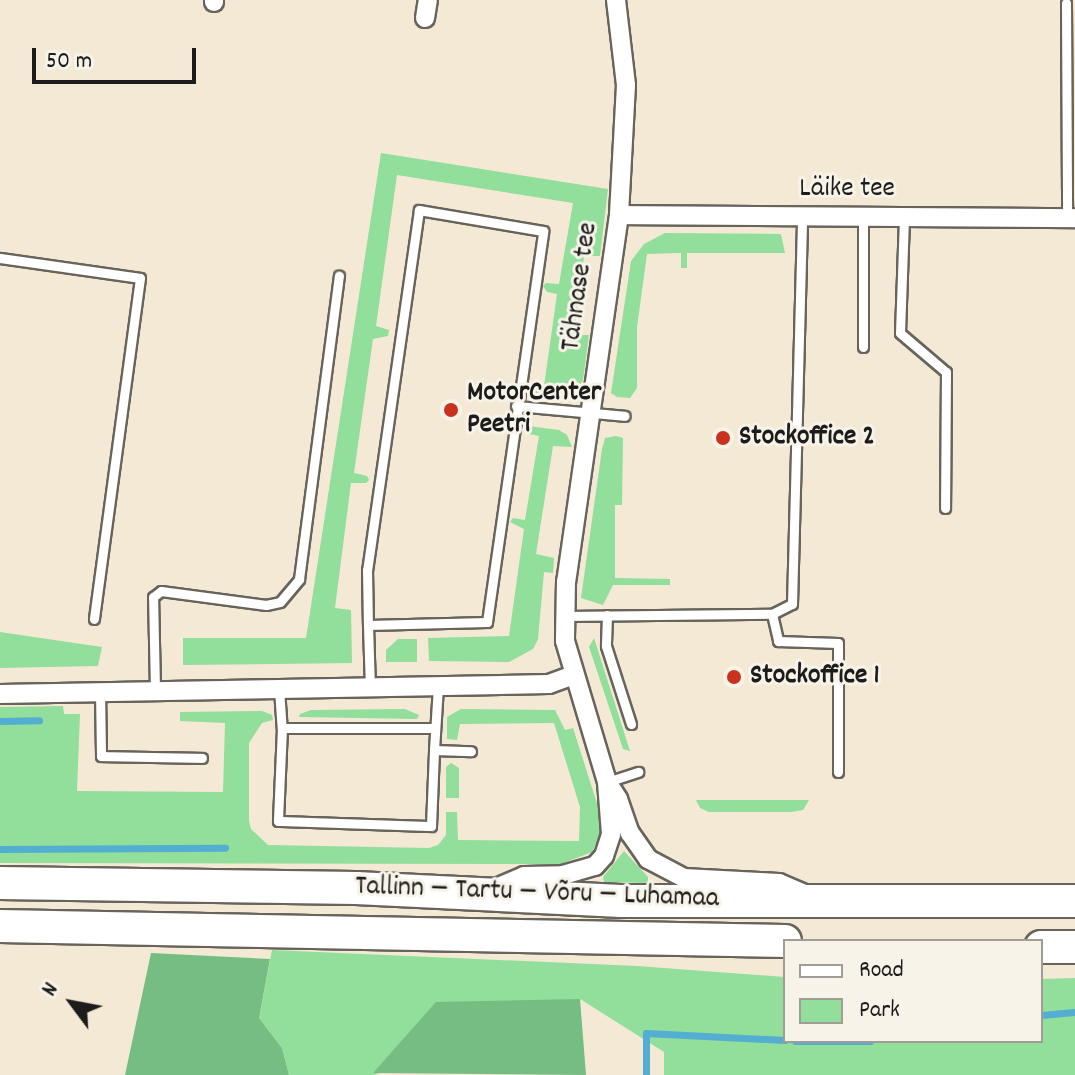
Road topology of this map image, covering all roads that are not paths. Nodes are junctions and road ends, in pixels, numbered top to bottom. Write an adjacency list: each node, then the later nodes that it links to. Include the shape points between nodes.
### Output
1 (616, 0): 4 (street, Tähnase tee, via 626,85)
2 (1066, 3): 3 (lane)
3 (1071, 158): 8 (lane)
4 (619, 215): 5 (street, Läike tee); 13 (street, Tähnase tee)
5 (802, 218): 6 (street, Läike tee); 16 (lane, via 792,604)
6 (863, 218): 7 (street, Läike tee); 11 (lane)
7 (904, 218): 8 (street, Läike tee); 15 (lane, via 900,333 946,372)
8 (1071, 218)
9 (0, 258): 19 (lane, via 140,278)
10 (339, 276): 24 (lane, via 299,579 280,602 266,605 161,591 153,597)
11 (863, 347)
12 (516, 406): 13 (lane); 20 (lane, via 487,622); 20 (lane, via 543,231 419,210 367,570)
13 (591, 413): 14 (lane); 18 (street, Tähnase tee)
14 (625, 416)
15 (945, 508)
16 (772, 614): 17 (lane); 35 (lane, via 778,641 838,643)
17 (607, 615): 18 (lane); 28 (lane, via 606,646)
18 (563, 616): 21 (street, Tähnase tee)
19 (94, 619)
20 (368, 625): 23 (lane)
21 (574, 675): 22 (street, via 549,684); 36 (street, Tähnase tee)
22 (438, 686): 23 (street); 30 (lane)
23 (370, 687): 25 (street)
24 (155, 689): 25 (street); 26 (street)
25 (279, 689): 29 (lane)
26 (100, 691): 27 (street); 33 (lane, via 101,756)
27 (0, 694)
28 (631, 724)
29 (282, 728): 30 (lane); 31 (lane, via 278,821 431,826)
30 (435, 728): 31 (lane)
31 (434, 750): 32 (lane)
32 (471, 751)
33 (202, 758)
34 (638, 772): 36 (lane)
35 (838, 772)
36 (607, 782): 38 (street, via 611,834 595,866 563,875 524,876); 39 (street, via 640,850 657,866 696,880 779,883)
37 (0, 883): 38 (highway, Tallinn — Tartu — Võru — Luhamaa)
38 (488, 892): 39 (highway, Tallinn — Tartu — Võru — Luhamaa, via 621,901)
39 (819, 900): 40 (highway, Tallinn — Tartu — Võru — Luhamaa)
40 (1075, 901)
41 (0, 926): 42 (highway, Tallinn — Tartu — Võru — Luhamaa)
42 (783, 941)
43 (1043, 947): 44 (highway)
44 (1075, 947)

